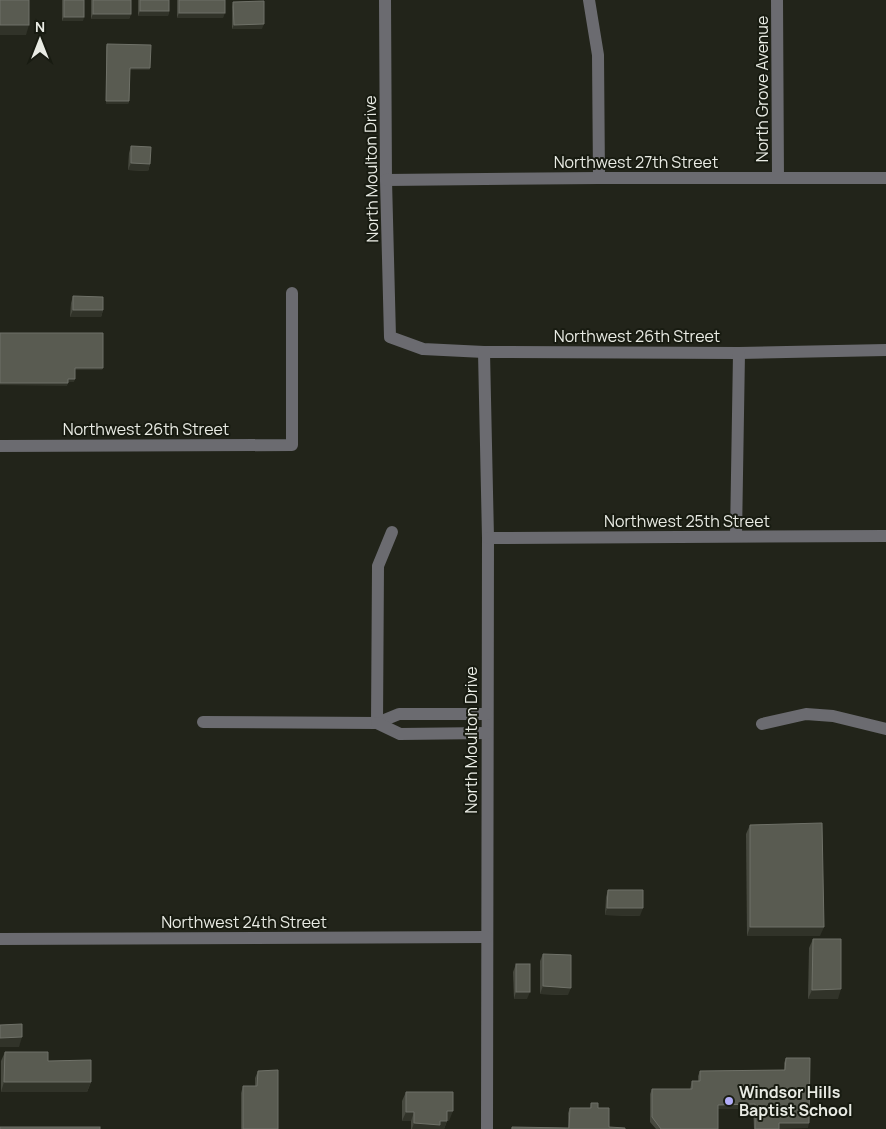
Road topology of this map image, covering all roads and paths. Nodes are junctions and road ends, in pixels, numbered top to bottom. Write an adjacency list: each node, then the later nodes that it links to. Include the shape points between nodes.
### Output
1 (385, 0): 7 (street, North Moulton Drive)
2 (589, 0): 4 (street, via 598,55)
3 (778, 0): 5 (street, North Grove Avenue)
4 (600, 178): 5 (street, Northwest 27th Street); 7 (street, Northwest 27th Street)
5 (778, 178): 6 (street, Northwest 27th Street)
6 (886, 178)
7 (386, 180): 9 (street, North Moulton Drive)
8 (292, 292): 13 (street, Northwest 26th Street, via 292,445)
9 (390, 337): 11 (street, Northwest 26th Street, via 423,349)
10 (886, 350): 12 (street, Northwest 26th Street)
11 (484, 352): 12 (street, Northwest 26th Street); 17 (street, North Moulton Drive)
12 (739, 352): 15 (street)
13 (0, 446)
14 (392, 532): 21 (street, via 378,566)
15 (736, 536): 16 (street, Northwest 25th Street); 17 (street, Northwest 25th Street)
16 (886, 536)
17 (488, 538): 19 (street, North Moulton Drive)
18 (429, 714): 19 (street); 21 (street, via 399,714); 24 (street)
19 (487, 714): 25 (street, North Moulton Drive)
20 (203, 722): 21 (street)
21 (376, 723): 24 (street, via 400,734)
22 (762, 724): 23 (street, via 806,714 833,716)
23 (886, 729)
24 (429, 733): 25 (street)
25 (487, 733): 26 (street, North Moulton Drive)
26 (487, 938): 27 (street, Northwest 24th Street); 28 (street, North Moulton Drive)
27 (0, 939)
28 (487, 1129)

